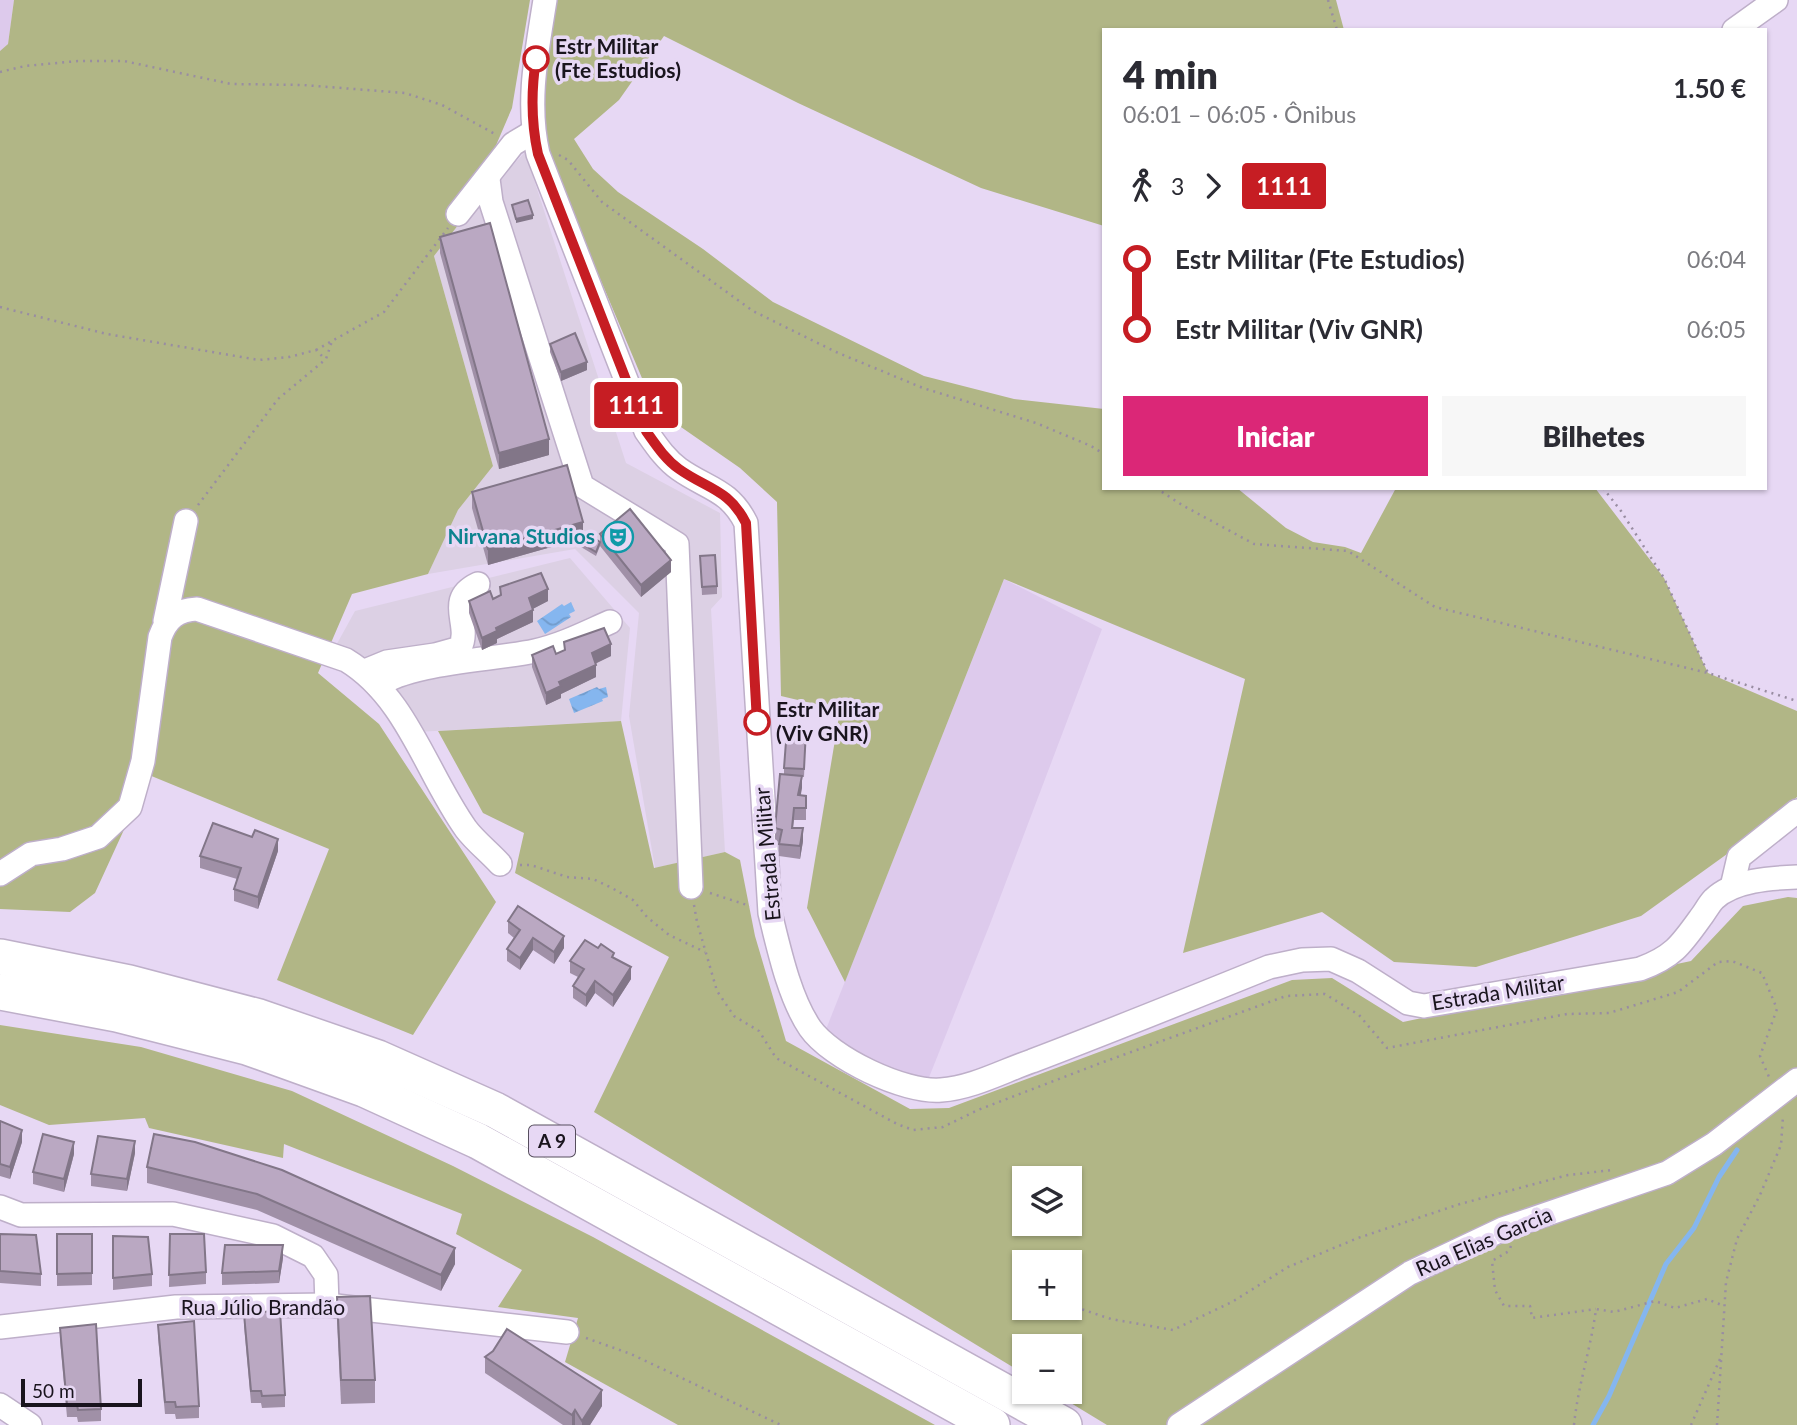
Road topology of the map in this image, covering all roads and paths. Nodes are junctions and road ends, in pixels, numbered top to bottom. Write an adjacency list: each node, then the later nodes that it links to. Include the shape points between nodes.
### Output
1 (545, 0): 7 (street, Estrada Militar, via 532,84)
2 (1328, 0): 4 (path)
3 (1776, 0): 5 (street)
4 (1336, 28)
5 (1737, 28)
6 (0, 72): 8 (path, via 78,61 124,61 231,84 405,93 452,110)
7 (536, 143): 8 (street); 15 (path, via 563,155 602,202 753,311 923,388 1037,423); 31 (street, Estrada Militar, via 646,431 678,468 725,495 746,523)
8 (513, 144): 9 (street)
9 (488, 179): 10 (street); 29 (street, via 491,202 582,486 677,544)
10 (458, 215): 12 (path, via 384,312)
11 (0, 307): 13 (path, via 107,334 259,360)
12 (332, 341): 13 (path); 14 (path)
13 (316, 350): 14 (path)
14 (326, 359): 18 (path, via 278,399)
15 (1102, 453)
16 (1159, 490): 22 (path, via 1254,544 1348,551 1435,607)
17 (1604, 490): 22 (path, via 1664,578)
18 (186, 521): 20 (street)
19 (478, 584): 23 (street, via 460,600 460,648 387,662)
20 (166, 621): 23 (street, via 183,610 197,608 346,660); 27 (street, via 143,761 130,807 98,837 31,854)
21 (610, 622): 23 (street, via 546,648)
22 (1708, 673): 24 (path)
23 (371, 678): 26 (street, via 394,705 467,830)
24 (1797, 701)
25 (1797, 811): 30 (street, via 1739,858)
26 (500, 863): 32 (path, via 593,879 633,900 669,935)
27 (0, 874)
28 (1797, 877): 30 (street, Estrada Militar)
29 (691, 887): 31 (path); 32 (path)
30 (1732, 887): 31 (street, Estrada Militar, via 1714,899 1681,945 1640,969 1424,1006 1408,1003 1331,959 1302,960 1269,967 1058,1051 940,1090 892,1083 824,1044 801,1010)
31 (770, 913)
32 (706, 953): 36 (path, via 717,991 734,1016 759,1031 776,1058 913,1130 943,1127 1098,1064 1286,996 1325,993 1359,1015 1387,1048 1567,1014 1609,1013 1678,992 1718,962 1731,961 1762,973 1777,1009 1760,1056)
33 (0, 957): 51 (highway, A 9, via 130,983 259,1017 378,1058 495,1110)
34 (0, 992): 50 (highway, A 9, via 117,1014 247,1047 364,1089 478,1141)
35 (1797, 1080): 36 (street, Rua Elias Garcia)
36 (1777, 1096): 39 (street, Rua Elias Garcia, via 1667,1173); 41 (path, via 1784,1115 1781,1145 1737,1239)
37 (1620, 1168): 42 (path, via 1568,1175 1461,1203 1358,1238 1288,1267 1232,1302 1173,1330)
38 (0, 1207): 40 (street, via 21,1215 173,1214 273,1236 313,1256 326,1275)
39 (1517, 1224): 43 (path, via 1509,1251 1492,1261 1495,1290 1504,1306 1530,1306 1532,1318); 52 (street, Rua Elias Garcia, via 1410,1273)
40 (327, 1305): 44 (street, Rua Júlio Brandão, via 176,1307); 45 (street, Rua Júlio Brandão)
41 (1724, 1306): 43 (path, via 1707,1300 1675,1308 1655,1301 1614,1312); 46 (path)
42 (1082, 1309)
43 (1596, 1309): 53 (path)
44 (0, 1327)
45 (567, 1332): 49 (path, via 631,1354)
46 (1722, 1356): 54 (path); 55 (path)
47 (0, 1405): 48 (street)
48 (30, 1425)
49 (781, 1425)
50 (992, 1425)
51 (1064, 1425)
52 (1179, 1425)
53 (1574, 1425)
54 (1691, 1425)
55 (1717, 1425)

